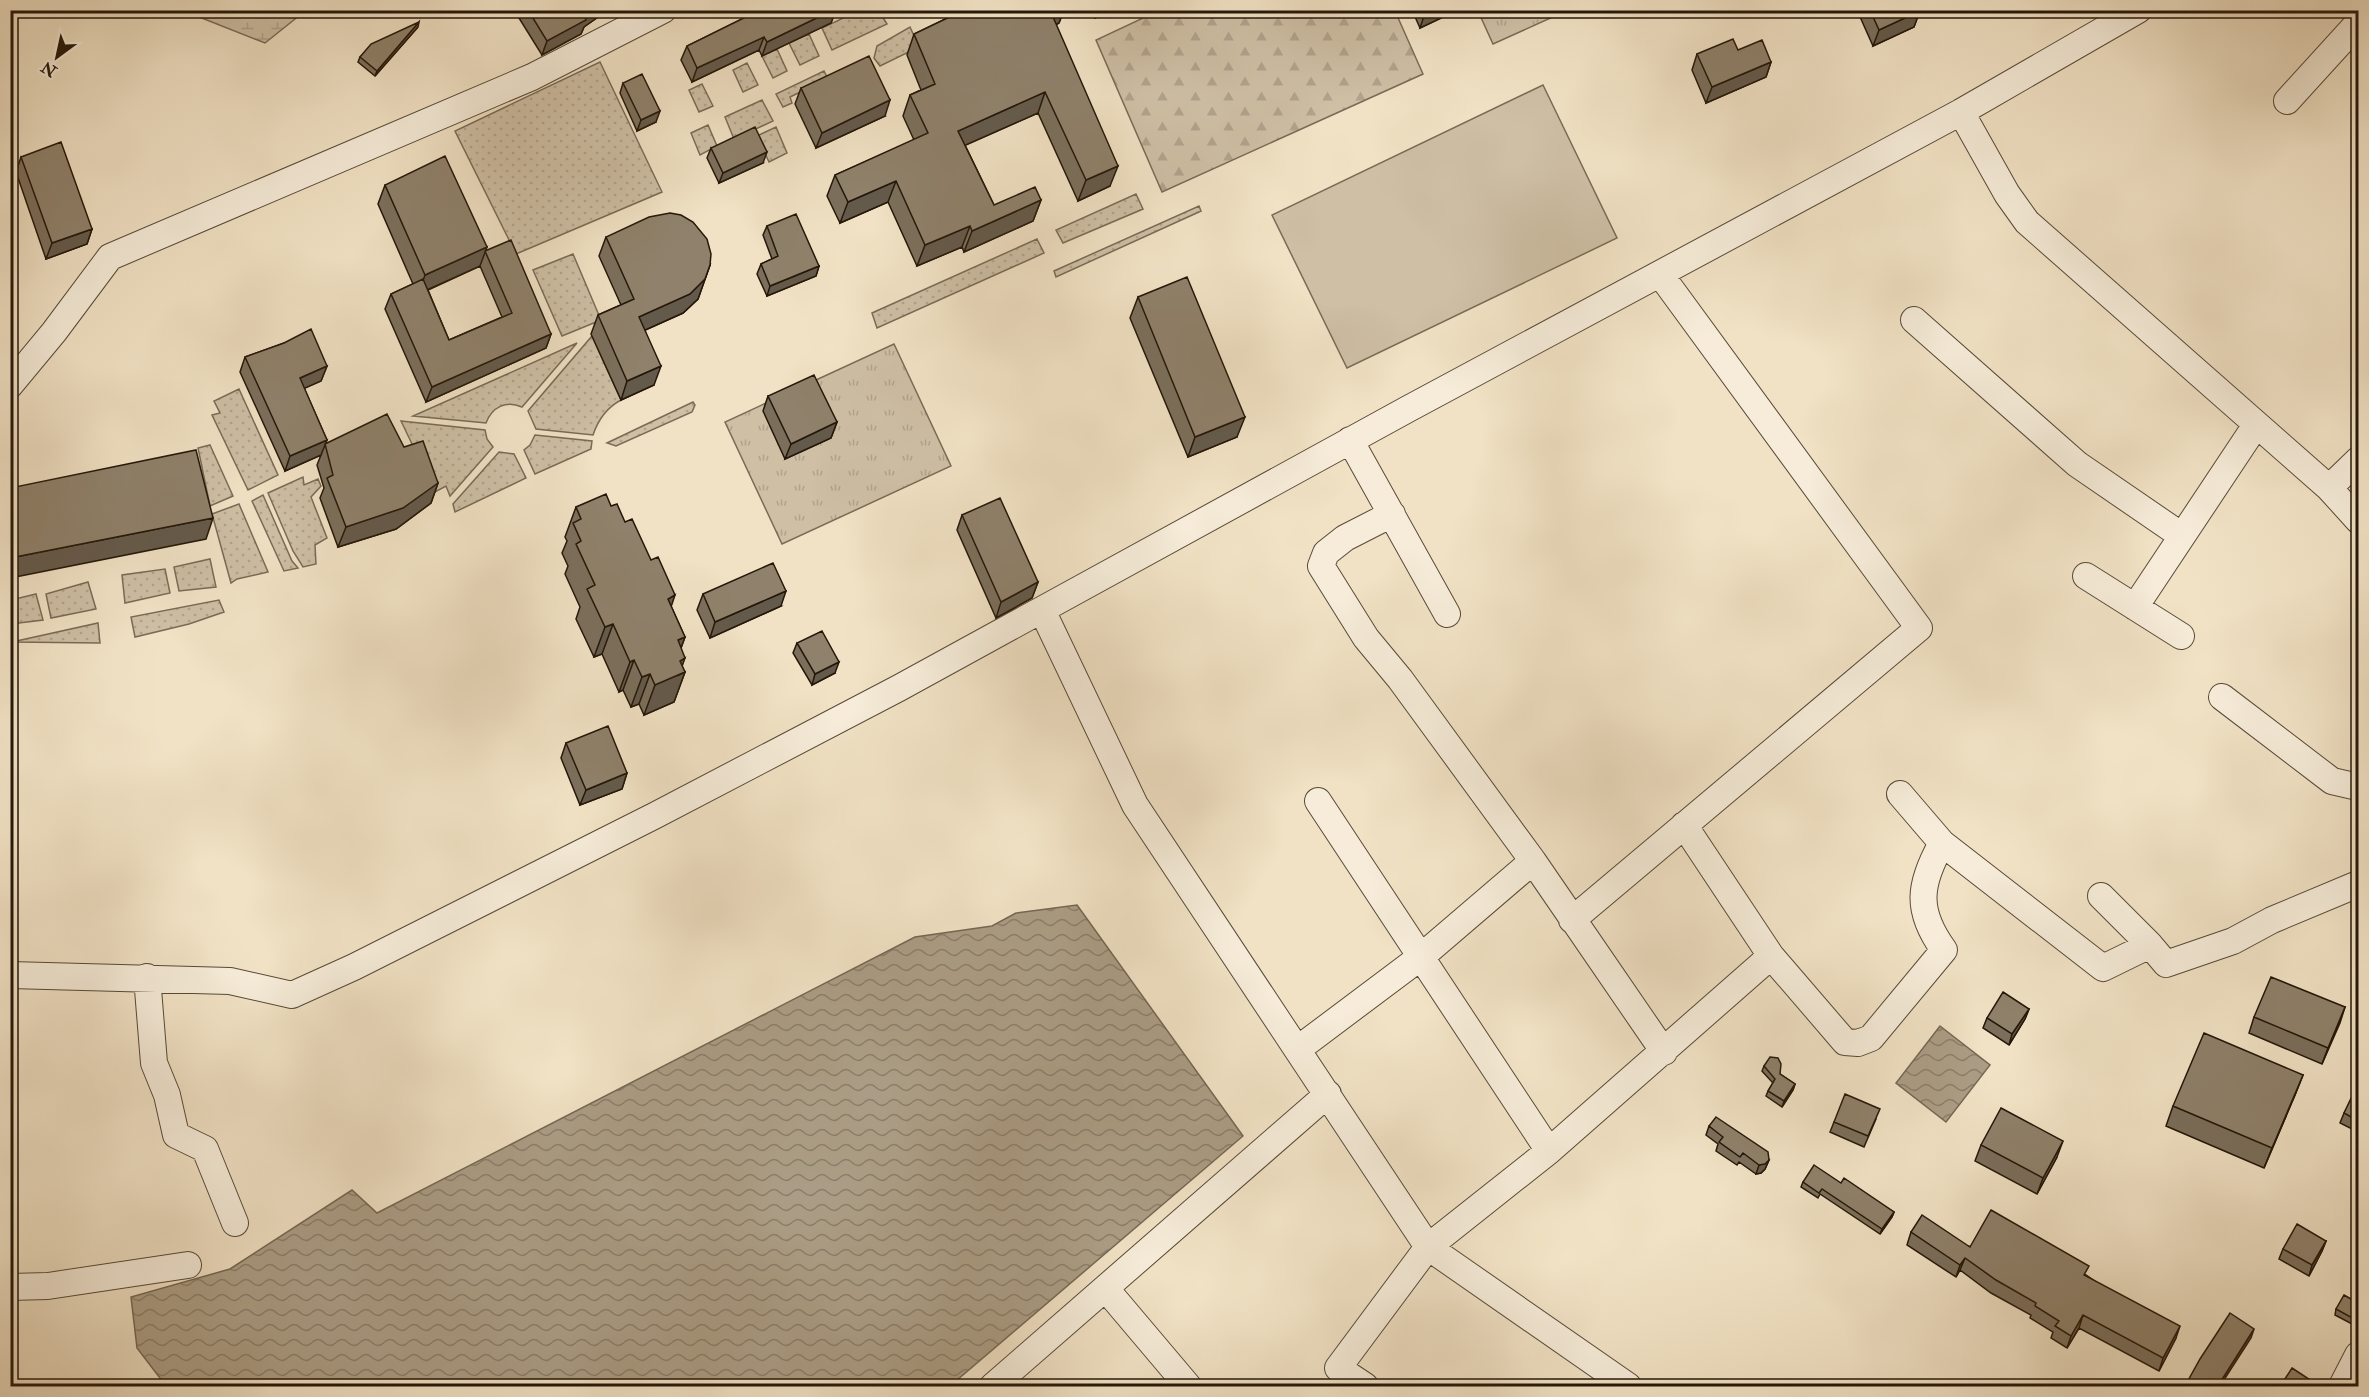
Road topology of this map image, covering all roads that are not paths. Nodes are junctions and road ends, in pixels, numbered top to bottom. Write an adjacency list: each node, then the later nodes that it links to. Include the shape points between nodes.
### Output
1 (663, 10): 10 (street, via 532,77 110,257)
2 (2138, 10): 7 (street)
3 (2353, 10): 4 (street)
4 (2358, 17)
5 (2358, 23): 6 (street)
6 (2287, 101)
7 (1961, 112): 8 (street); 11 (street, via 2027,222)
8 (1660, 274): 12 (street); 27 (street, via 1919,628)
9 (1914, 320): 17 (street, via 2077,464)
10 (10, 385)
11 (2256, 424): 14 (street); 17 (street)
12 (1350, 440): 15 (street); 20 (street)
13 (2358, 460): 14 (street)
14 (2329, 488): 16 (street)
15 (1392, 514): 21 (street); 29 (street, via 1345,538 1326,553 1321,566 1366,638)
16 (2358, 520)
17 (2182, 536): 19 (street)
18 (2086, 576): 19 (street)
19 (2135, 607): 22 (street)
20 (1042, 610): 37 (street, via 654,816 354,967 292,994 230,981); 38 (street, via 1135,805)
21 (1447, 614)
22 (2181, 636)
23 (2222, 697): 24 (street, via 2331,781)
24 (2358, 787)
25 (1900, 794): 28 (street)
26 (1318, 801): 34 (street)
27 (1684, 825): 32 (street); 35 (street)
28 (1942, 843): 33 (street, via 2103,968); 35 (street, via 1927,870 1924,897 1926,919 1944,950 1870,1038 1858,1043 1845,1042)
29 (1533, 861): 32 (street); 34 (street)
30 (2358, 884): 33 (street, via 2233,940 2166,964)
31 (2101, 896): 33 (street)
32 (1572, 920): 39 (street)
33 (2150, 945)
34 (1422, 956): 38 (street); 41 (street)
35 (1771, 956): 39 (street)
36 (10, 975): 37 (street)
37 (147, 977): 42 (street, via 154,1063 167,1095 176,1135 205,1149)
38 (1298, 1049): 40 (street)
39 (1664, 1052): 41 (street)
40 (1328, 1095): 43 (street); 46 (street)
41 (1549, 1151): 43 (street)
42 (236, 1223)
43 (1428, 1247): 50 (street, via 1338,1368); 51 (street)
44 (188, 1265): 45 (street, via 48,1286)
45 (10, 1287)
46 (1106, 1289): 48 (street); 49 (street)
47 (2358, 1355): 52 (street)
48 (993, 1386)
49 (1188, 1386)
50 (1365, 1386)
51 (1628, 1386)
52 (2342, 1386)

